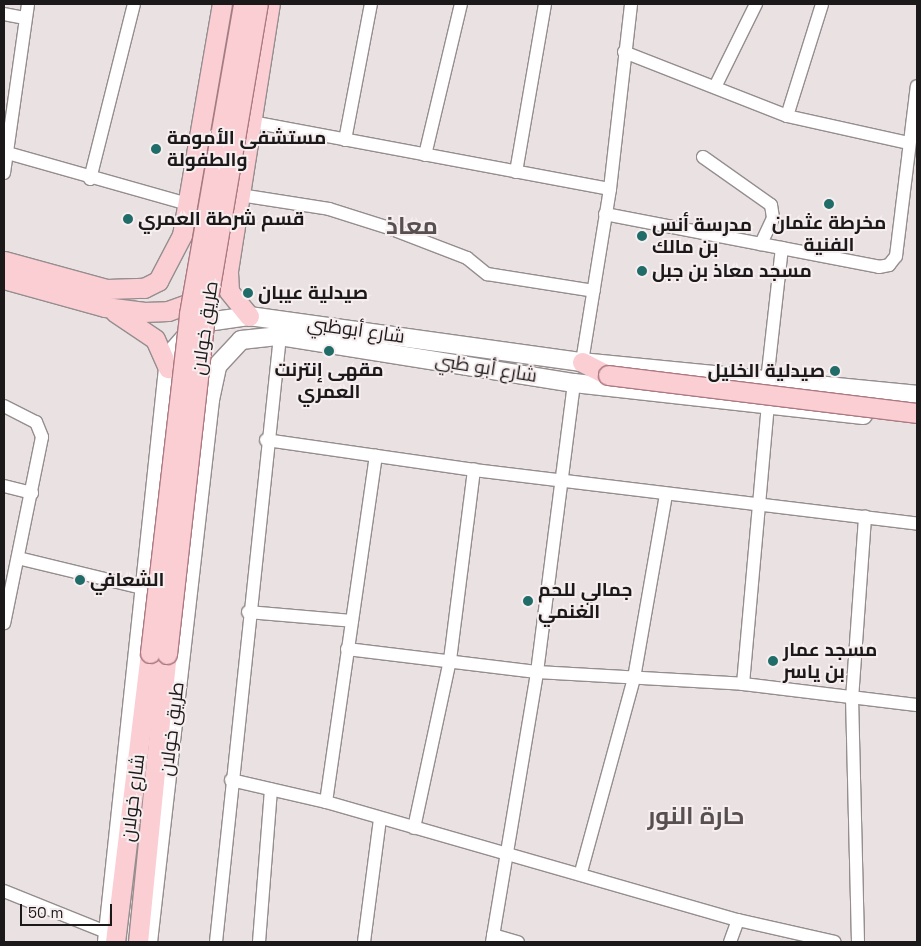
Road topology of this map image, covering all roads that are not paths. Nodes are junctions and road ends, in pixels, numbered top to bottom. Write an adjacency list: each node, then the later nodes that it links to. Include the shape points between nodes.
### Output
1 (28, 4): 14 (street)
2 (134, 4): 27 (street)
3 (222, 4): 30 (main road)
4 (243, 4): 73 (main road, طريق خولان, bridge, via 189,314)
5 (258, 4): 73 (main road, طريق خولان, bridge, via 205,316)
6 (270, 4): 19 (main road, طريق خولان)
7 (371, 4): 20 (street)
8 (460, 4): 23 (street)
9 (545, 4): 25 (street)
10 (631, 4): 15 (street)
11 (756, 4): 17 (street)
12 (822, 4): 18 (street)
13 (4, 14): 14 (street)
14 (25, 18): 22 (street)
15 (624, 52): 17 (street); 28 (street)
16 (917, 86): 21 (street)
17 (715, 87): 18 (street)
18 (787, 116): 21 (street)
19 (252, 122): 20 (street); 29 (main road, طريق خولان)
20 (345, 140): 23 (street)
21 (909, 143): 34 (street, via 896,256 889,264 879,267)
22 (6, 153): 26 (street); 27 (street)
23 (425, 155): 25 (street)
24 (703, 157): 33 (street, via 771,205 773,218)
25 (516, 172): 28 (street)
26 (4, 173)
27 (90, 179): 30 (street)
28 (610, 189): 31 (street)
29 (240, 195): 32 (main road, طريق خولان); 38 (street, via 329,210 390,228 467,258 487,274)
30 (187, 209): 32 (main road); 39 (main road, via 182,235 158,281)
31 (605, 214): 33 (street); 38 (street)
32 (236, 222): 36 (main road, طريق خولان)
33 (761, 244): 34 (street)
34 (782, 248): 46 (street)
35 (4, 261): 39 (main road)
36 (228, 271): 39 (main road, via 215,290 195,304 143,312); 40 (main road, via 229,291)
37 (4, 279): 39 (main road)
38 (594, 291): 43 (street)
39 (106, 298): 45 (main road, via 155,338)
40 (249, 316): 41 (main road, شارع أبوظبي); 45 (main road, شارع أبوظبي, via 207,322 189,333 175,349)
41 (304, 330): 42 (main road, شارع أبو ظبي); 43 (main road, شارع أبوظبي); 47 (main road, شارع أبو ظبي)
42 (280, 336): 44 (main road, شارع أبو ظبي, via 241,340); 57 (street)
43 (582, 362): 46 (main road, شارع أبوظبي); 54 (main road, bridge, via 608,375)
44 (217, 366): 51 (main road, طريق خولان)
45 (168, 368): 49 (main road, طريق خولان)
46 (767, 382): 48 (main road, شارع أبوظبي)
47 (574, 383): 53 (main road, شارع أبو ظبي); 60 (street)
48 (864, 391): 50 (main road, شارع أبوظبي); 55 (main road, via 872,394 876,406)
49 (165, 392): 51 (main road); 68 (main road, طريق خولان)
50 (917, 395)
51 (210, 400): 92 (main road, طريق خولان)
52 (4, 406): 62 (street, via 36,422 42,437)
53 (768, 406): 55 (main road, شارع أبو ظبي); 64 (street)
54 (917, 413)
55 (864, 416): 56 (main road, شارع أبو ظبي)
56 (917, 421)
57 (266, 440): 58 (street); 69 (street)
58 (376, 456): 59 (street); 70 (street)
59 (474, 470): 60 (street); 74 (street)
60 (560, 481): 63 (street); 75 (street)
61 (4, 486): 62 (street)
62 (32, 494): 67 (street)
63 (666, 494): 64 (street); 76 (street)
64 (758, 504): 65 (street); 77 (street)
65 (864, 516): 66 (street); 78 (street)
66 (917, 524)
67 (18, 558): 68 (street); 71 (street)
68 (142, 588): 89 (main road, طريق خولان)
69 (248, 612): 70 (street); 80 (street)
70 (352, 621): 72 (street)
71 (4, 623)
72 (348, 649): 74 (street); 82 (street)
73 (158, 654): 89 (main road, شارع خولان); 91 (main road, شارع خولان)
74 (450, 660): 75 (street); 84 (street)
75 (537, 672): 76 (street); 85 (street)
76 (634, 678): 77 (street); 86 (street)
77 (743, 684): 78 (street)
78 (852, 699): 79 (street); 99 (street)
79 (917, 705)
80 (231, 780): 81 (street); 93 (street)
81 (271, 789): 82 (street); 94 (street)
82 (326, 802): 83 (street)
83 (380, 818): 84 (street); 95 (street)
84 (414, 828): 85 (street)
85 (507, 853): 86 (street); 90 (street)
86 (581, 872): 88 (street)
87 (4, 891): 89 (street)
88 (738, 920): 97 (street); 98 (street)
89 (110, 939)
90 (492, 939): 96 (street)
91 (138, 942)
92 (148, 942)
93 (216, 942)
94 (259, 942)
95 (364, 942)
96 (518, 942)
97 (730, 942)
98 (835, 942)
99 (858, 942)

